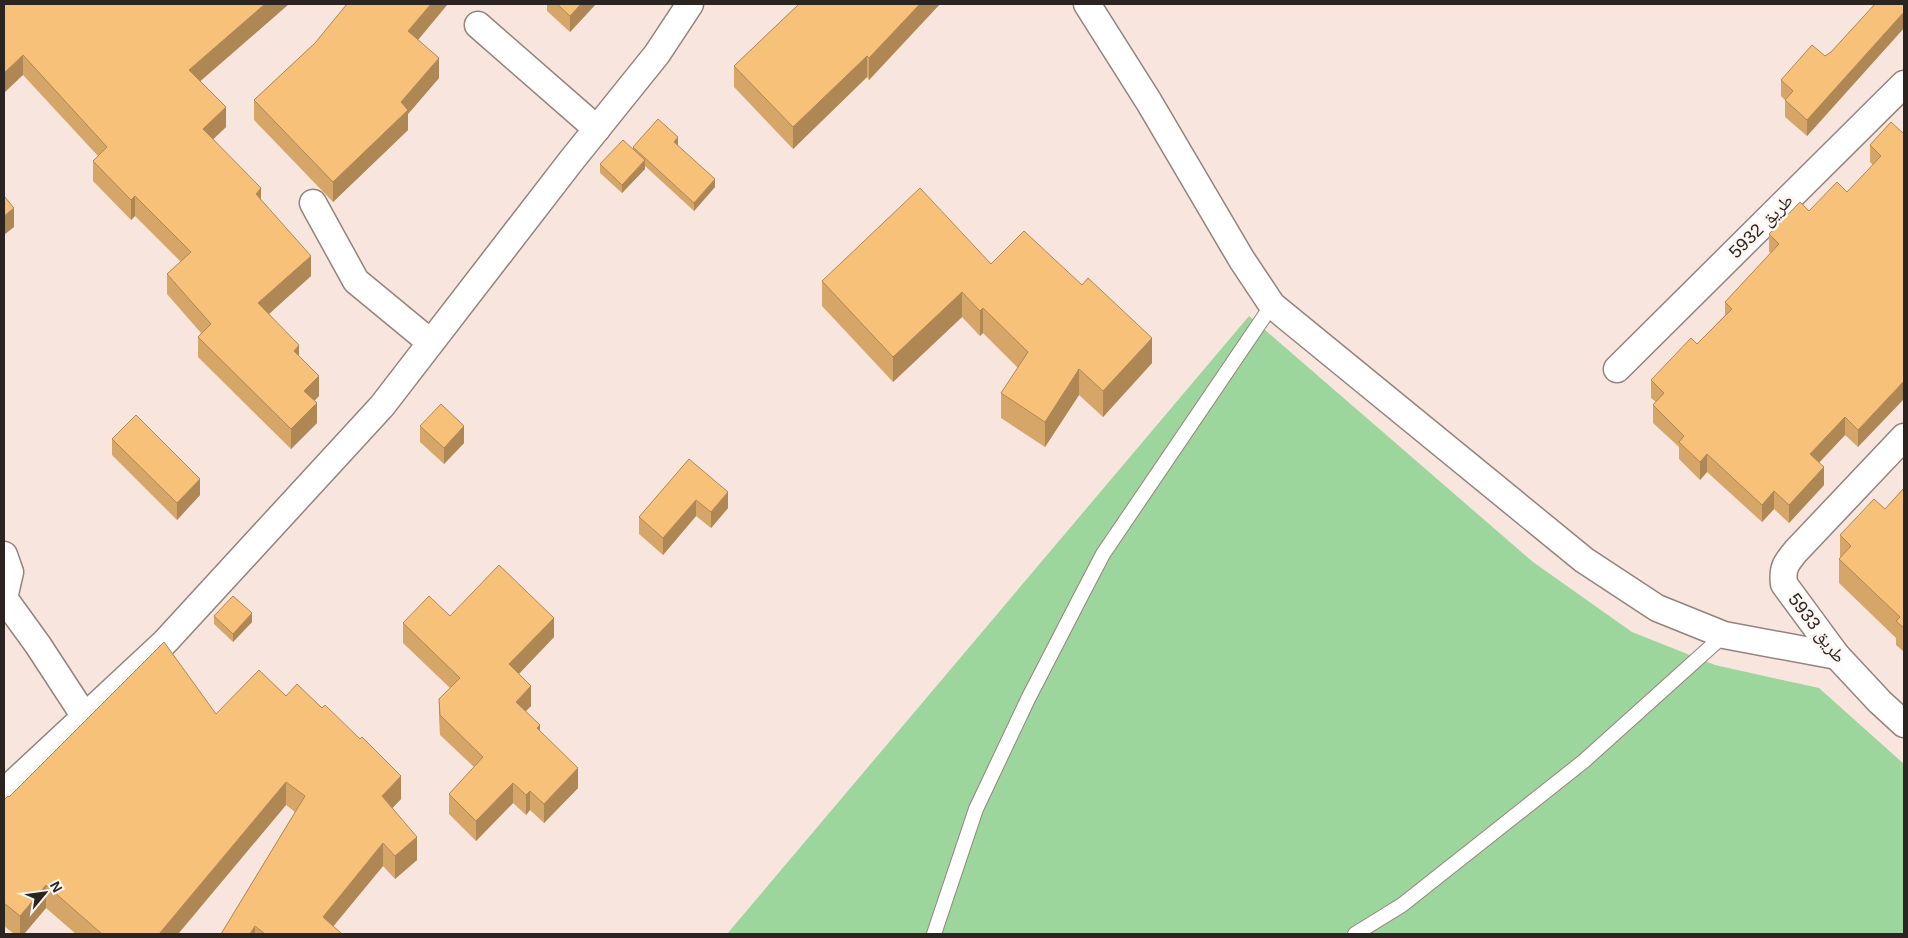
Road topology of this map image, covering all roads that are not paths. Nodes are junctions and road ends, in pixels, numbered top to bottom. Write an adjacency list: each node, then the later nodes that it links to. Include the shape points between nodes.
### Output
1 (690, 4): 5 (street, via 657,54)
2 (1087, 4): 7 (street)
3 (478, 25): 5 (street)
4 (1904, 84): 9 (street, طريق 5932)
5 (597, 129): 8 (street)
6 (314, 203): 8 (street, via 356,281)
7 (1272, 304): 13 (street, via 1584,560 1657,608); 18 (lane, via 1103,554 1078,600 976,809)
8 (430, 342): 15 (street, via 382,406 218,585 165,642)
9 (1617, 368)
10 (1904, 437): 14 (street, طريق 5933, via 1796,551 1783,571 1784,584)
11 (4, 555): 12 (street, via 10,572)
12 (4, 598): 15 (street)
13 (1724, 635): 14 (street); 19 (lane, via 1584,761 1402,904)
14 (1837, 656): 16 (street, طريق 5933)
15 (85, 717): 17 (street)
16 (1904, 724)
17 (4, 792)
18 (934, 934)
19 (1355, 934)

